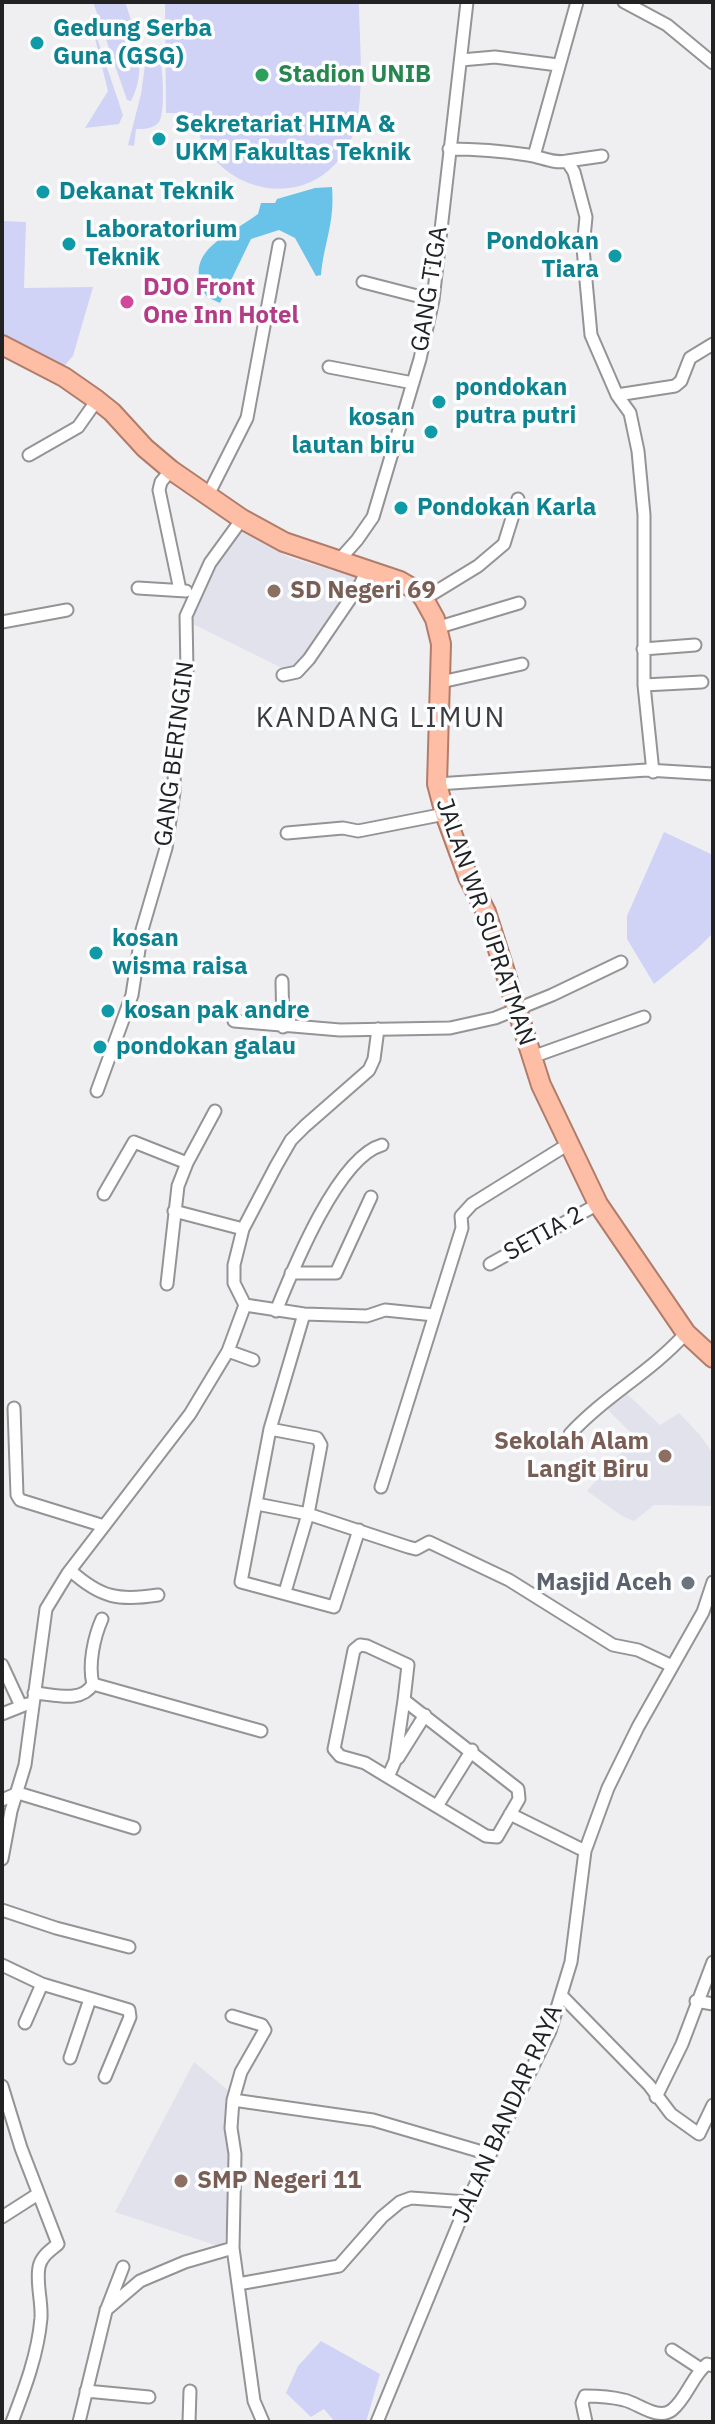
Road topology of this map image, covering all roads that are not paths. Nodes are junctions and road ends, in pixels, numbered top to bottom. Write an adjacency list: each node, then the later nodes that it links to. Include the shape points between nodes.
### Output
1 (467, 2): 4 (street, GANG TIGA)
2 (577, 2): 6 (street)
3 (624, 2): 5 (street, via 667,25)
4 (461, 60): 6 (street, via 495,57); 7 (street, GANG TIGA)
5 (713, 63)
6 (558, 65): 8 (street)
7 (449, 149): 8 (street); 13 (street, GANG TIGA)
8 (534, 156): 10 (street)
9 (602, 156): 10 (street)
10 (567, 161): 18 (street, via 586,217 583,248 591,335)
11 (279, 245): 22 (street, via 247,418)
12 (363, 282): 13 (street)
13 (433, 300): 17 (street, GANG TIGA)
14 (713, 344): 18 (street, via 690,358 675,386)
15 (2, 345): 19 (highway)
16 (329, 367): 17 (street)
17 (413, 383): 25 (street, GANG TIGA, via 373,517)
18 (617, 395): 36 (street, via 630,413 638,451 646,582)
19 (97, 400): 20 (street, via 78,427); 21 (highway)
20 (29, 455)
21 (171, 470): 22 (highway); 28 (street, via 159,490)
22 (208, 495): 24 (highway)
23 (518, 499): 30 (street, via 504,544)
24 (242, 519): 25 (highway, via 284,542); 29 (street, GANG BERINGIN)
25 (340, 559): 26 (highway)
26 (367, 568): 30 (highway, via 410,585); 38 (street, via 309,659 297,672)
27 (138, 588): 28 (street)
28 (180, 590): 29 (street)
29 (195, 592): 55 (street, GANG BERINGIN, via 186,616 187,671 175,727 166,848 142,930 132,995)
30 (424, 599): 34 (highway, JALAN WR SUPRATMAN)
31 (519, 603): 34 (street)
32 (67, 610): 33 (street)
33 (2, 622)
34 (436, 628): 39 (highway, JALAN WR SUPRATMAN)
35 (695, 645): 36 (street)
36 (643, 649): 41 (street)
37 (522, 664): 39 (street)
38 (283, 675)
39 (441, 682): 44 (highway, JALAN WR SUPRATMAN)
40 (702, 682): 41 (street)
41 (644, 685): 42 (street)
42 (653, 772): 43 (street); 44 (street)
43 (713, 774)
44 (437, 784): 45 (highway, JALAN WR SUPRATMAN)
45 (445, 814): 46 (street, via 358,831); 49 (highway, JALAN WR SUPRATMAN, via 486,912)
46 (287, 833)
47 (621, 962): 49 (street)
48 (282, 981): 52 (street)
49 (516, 1008): 53 (street, via 450,1028); 54 (highway, JALAN WR SUPRATMAN)
50 (644, 1017): 54 (street)
51 (234, 1021): 52 (street)
52 (283, 1027): 53 (street)
53 (378, 1029): 64 (street, via 369,1070 291,1140)
54 (532, 1057): 57 (highway, JALAN WR SUPRATMAN)
55 (97, 1091)
56 (215, 1111): 59 (street)
57 (570, 1143): 62 (highway, JALAN WR SUPRATMAN); 71 (street, via 461,1216 462,1228)
58 (382, 1145): 66 (street, via 352,1167 325,1204)
59 (187, 1163): 60 (street, via 134,1142); 63 (street)
60 (104, 1194)
61 (371, 1197): 66 (street, via 336,1273)
62 (598, 1204): 65 (street, SETIA 2); 72 (highway, JALAN WR SUPRATMAN)
63 (174, 1211): 64 (street); 67 (street)
64 (243, 1229): 68 (street, via 234,1283)
65 (490, 1264)
66 (291, 1273): 69 (street)
67 (167, 1284)
68 (245, 1305): 69 (street); 73 (street)
69 (276, 1311): 70 (street)
70 (304, 1314): 71 (street, via 367,1316 385,1310); 77 (street)
71 (434, 1315): 79 (street)
72 (686, 1333): 74 (highway, JALAN WR SUPRATMAN); 78 (street)
73 (228, 1351): 75 (street); 82 (street, via 190,1414)
74 (711, 1354)
75 (253, 1360)
76 (14, 1408): 82 (street, via 20,1500)
77 (270, 1429): 80 (street); 81 (street, via 320,1441)
78 (570, 1434)
79 (381, 1487)
80 (257, 1504): 81 (street); 86 (street, via 241,1582)
81 (308, 1514): 83 (street); 86 (street)
82 (104, 1526): 84 (street)
83 (362, 1531): 86 (street, via 336,1606); 91 (street, via 416,1549 429,1542 509,1580 613,1645)
84 (71, 1571): 87 (street, via 110,1597); 94 (street, via 46,1609)
85 (713, 1582): 88 (street, JALAN BANDAR RAYA)
86 (285, 1592)
87 (158, 1595)
88 (708, 1614): 91 (street, JALAN BANDAR RAYA)
89 (102, 1619): 92 (street, via 92,1657)
90 (2, 1665): 94 (street)
91 (672, 1666): 106 (street, JALAN BANDAR RAYA, via 608,1788)
92 (93, 1684): 94 (street, via 72,1697); 97 (street)
93 (404, 1700): 96 (street); 99 (street); 100 (street, via 408,1665 367,1646 354,1650 334,1749)
94 (29, 1701): 95 (street); 101 (street)
95 (2, 1714)
96 (425, 1715): 98 (street); 99 (street)
97 (261, 1731)
98 (472, 1750): 103 (street); 104 (street, via 518,1789 519,1799)
99 (395, 1761): 100 (street)
100 (388, 1777): 103 (street)
101 (18, 1793): 102 (street); 105 (street); 107 (street)
102 (3, 1795)
103 (437, 1806): 104 (street, via 492,1838)
104 (510, 1814): 106 (street)
105 (134, 1828)
106 (585, 1851): 113 (street, JALAN BANDAR RAYA, via 571,1962)
107 (2, 1859)
108 (2, 1910): 109 (street)
109 (129, 1947)
110 (713, 1962): 115 (street)
111 (2, 1965): 112 (street)
112 (42, 1984): 114 (street); 118 (street)
113 (561, 1995): 122 (street); 126 (street, JALAN BANDAR RAYA, via 550,2031)
114 (90, 1999): 119 (street); 120 (street, via 131,2013)
115 (696, 2001): 116 (street); 122 (street)
116 (713, 2004)
117 (232, 2016): 123 (street, via 265,2030 241,2072)
118 (25, 2023)
119 (70, 2058)
120 (105, 2077)
121 (2, 2086): 125 (street)
122 (656, 2097): 124 (street, via 699,2134)
123 (233, 2100): 126 (street, via 373,2120); 130 (street)
124 (713, 2105)
125 (5, 2115): 127 (street)
126 (489, 2154): 128 (street, JALAN BANDAR RAYA)
127 (38, 2194): 129 (street); 139 (street, via 58,2244 38,2269 38,2340)
128 (467, 2202): 132 (street, via 411,2198 382,2217 339,2266); 143 (street, JALAN BANDAR RAYA)
129 (2, 2217)
130 (233, 2248): 132 (street); 133 (street, via 140,2281)
131 (123, 2267): 133 (street)
132 (238, 2284): 142 (street, via 254,2401)
133 (106, 2311): 136 (street)
134 (672, 2350): 135 (street)
135 (707, 2368): 144 (street, via 671,2411 656,2413 625,2400 585,2396)
136 (86, 2391): 138 (street); 140 (street)
137 (190, 2391): 141 (street)
138 (149, 2397)
139 (12, 2422)
140 (79, 2422)
141 (189, 2422)
142 (263, 2422)
143 (377, 2422)
144 (586, 2422)

